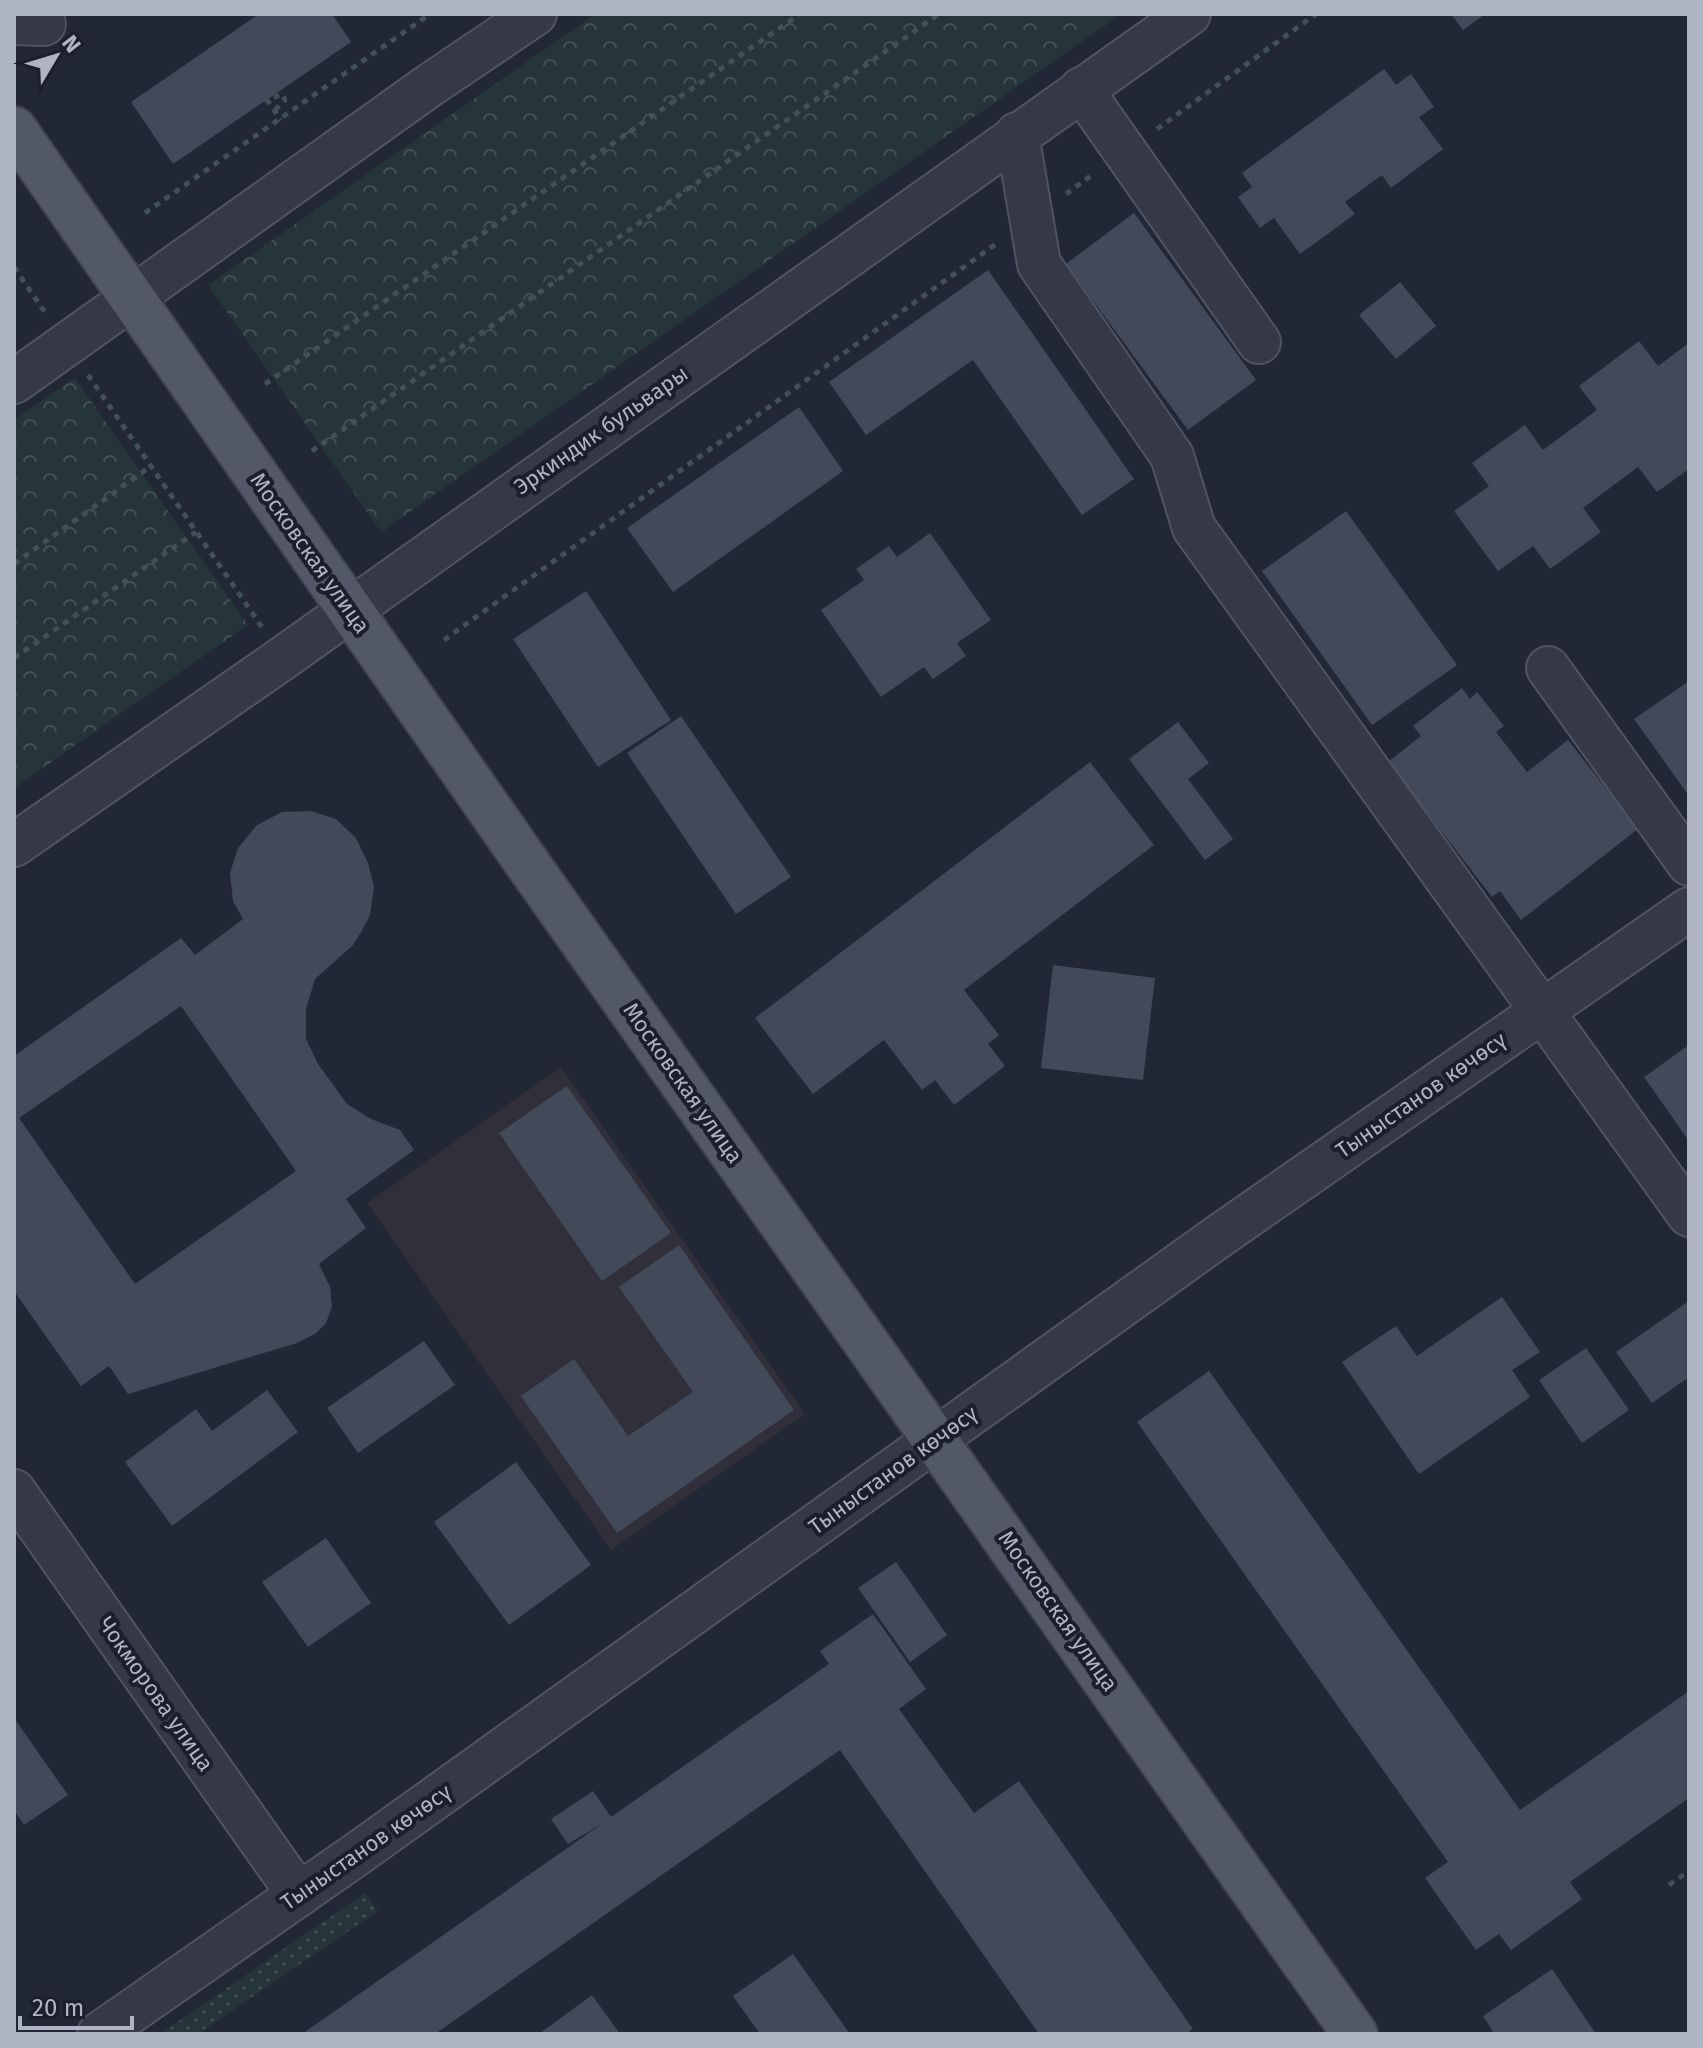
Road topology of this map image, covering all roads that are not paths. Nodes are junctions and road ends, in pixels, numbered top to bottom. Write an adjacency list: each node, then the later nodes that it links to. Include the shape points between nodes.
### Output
1 (535, 14): 6 (street)
2 (1189, 14): 3 (street, Эркиндик бульвары)
3 (1081, 89): 5 (street, Эркиндик бульвары); 7 (street)
4 (14, 129): 6 (main road, Московская улица)
5 (1017, 134): 9 (street, Эркиндик бульвары); 14 (street, via 1039,264 1172,456 1194,528)
6 (131, 298): 8 (street); 9 (main road, Московская улица)
7 (1259, 342)
8 (14, 382)
9 (350, 610): 11 (street, Эркиндик бульвары); 16 (main road, Московская улица)
10 (1548, 668): 12 (street)
11 (14, 845)
12 (1689, 864)
13 (1689, 909): 14 (street, Тыныстанов көчөсү)
14 (1541, 1012): 15 (street); 16 (street, Тыныстанов көчөсү)
15 (1689, 1215)
16 (936, 1439): 18 (street, Тыныстанов көчөсү); 20 (main road, Московская улица)
17 (14, 1491): 18 (street, Чокморова улица)
18 (299, 1895): 19 (street, Тыныстанов көчөсү)
19 (99, 2034)
20 (1355, 2034)

